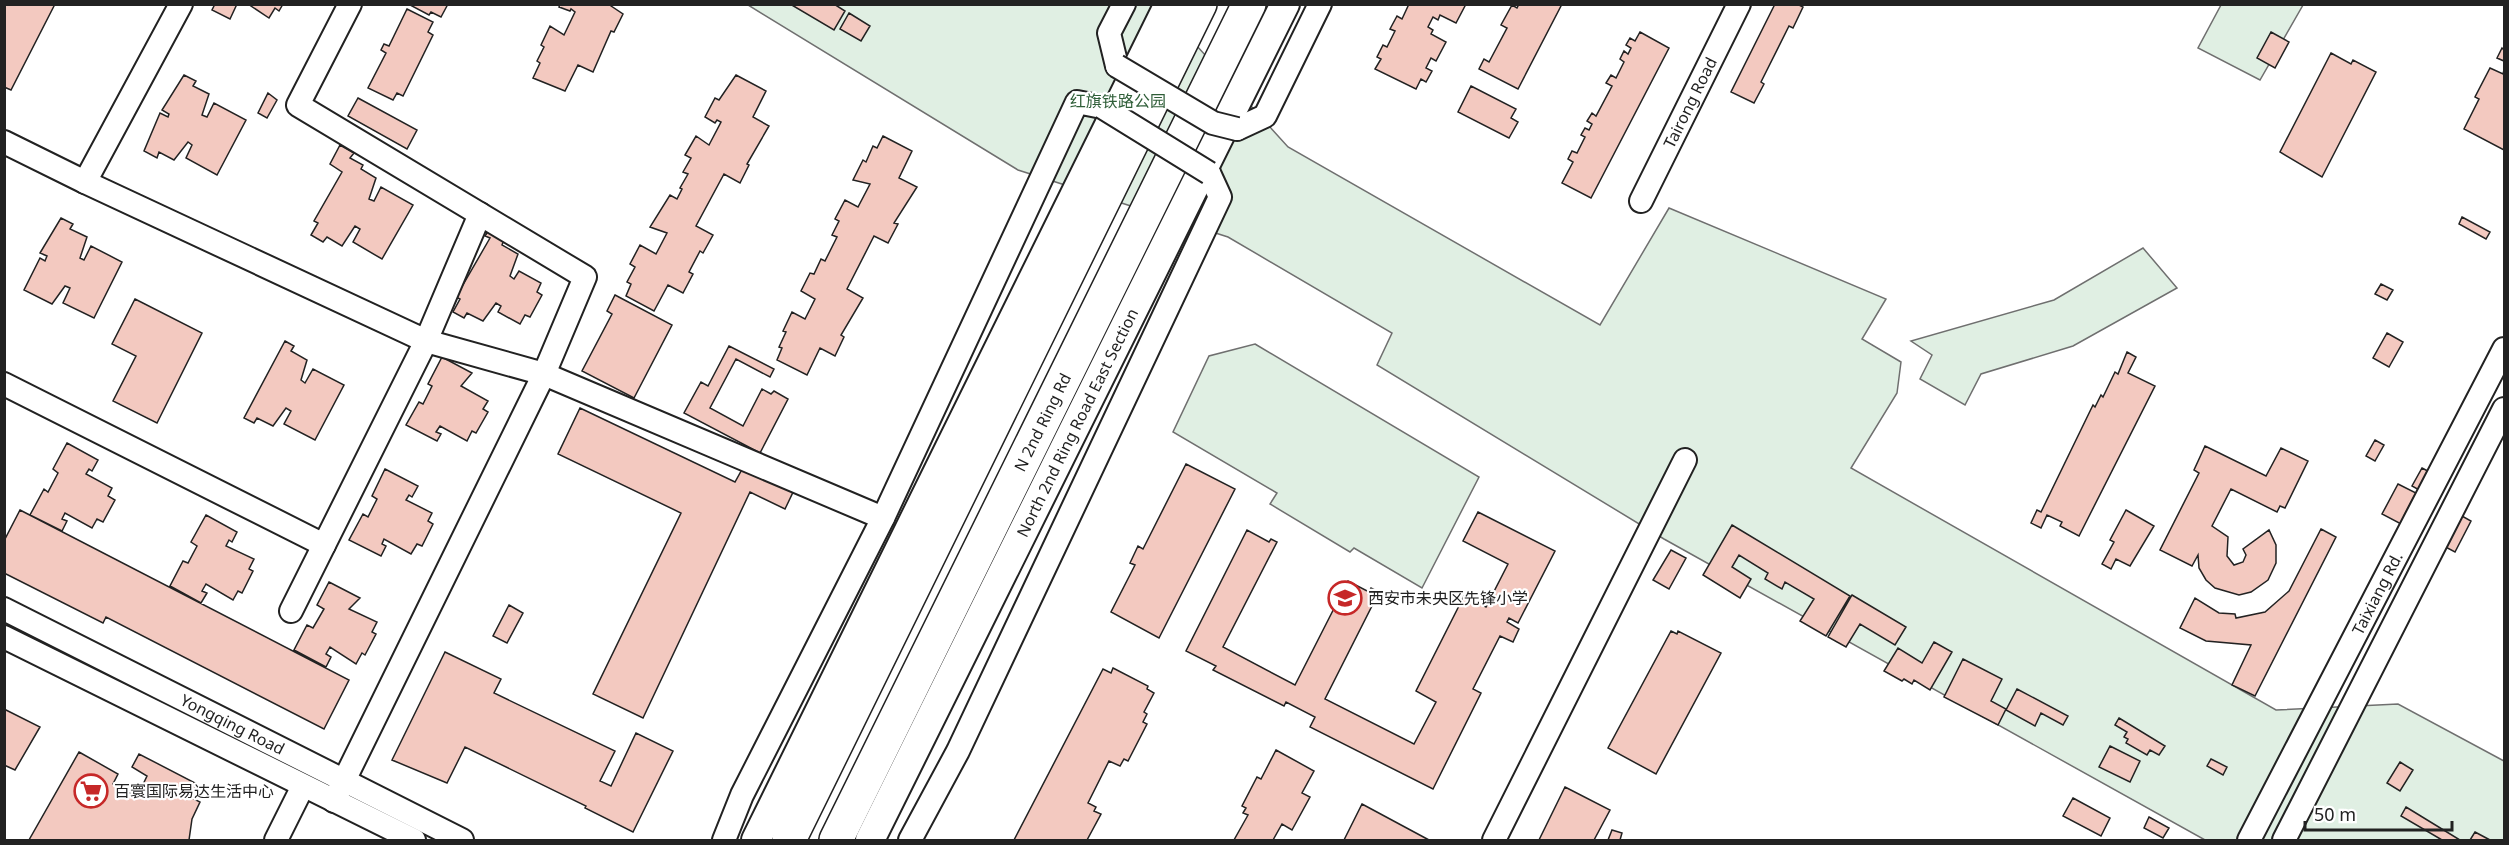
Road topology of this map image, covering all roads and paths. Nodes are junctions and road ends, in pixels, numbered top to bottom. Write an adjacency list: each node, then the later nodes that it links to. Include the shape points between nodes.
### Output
1 (181, 4): 11 (street)
2 (350, 4): 13 (street, via 298,105)
3 (1124, 4): 8 (street, bridge, via 1109,33 1117,66 1213,123 1237,129 1265,116)
4 (1169, 4): 32 (main road)
5 (1200, 4): 25 (highway)
6 (1250, 4): 35 (highway, N 2nd Ring Rd)
7 (1285, 4): 36 (main road, North 2nd Ring Road East Section)
8 (1320, 4)
9 (1739, 4): 12 (street, Tairong Road)
10 (4, 142): 11 (street)
11 (85, 182): 14 (street)
12 (1641, 201)
13 (480, 214): 14 (street); 16 (street, via 585,277)
14 (426, 340): 16 (street); 21 (street)
15 (2505, 349): 39 (street, Taixiang Rd.)
16 (544, 374): 20 (street); 27 (street)
17 (4, 384): 21 (street)
18 (2505, 410): 40 (street, Taixiang Rd.)
19 (1685, 460): 38 (street)
20 (883, 519): 31 (street, via 742,795); 37 (street, bridge, via 1077,102 1102,107 1209,173 1220,197 958,751)
21 (324, 545): 23 (street)
22 (4, 609): 27 (street, Yongqing Road)
23 (291, 611)
24 (4, 637): 26 (street, Yongqing Road)
25 (820, 777): 33 (highway); 34 (highway)
26 (303, 786): 27 (street, Yongqing Road); 28 (street)
27 (339, 791): 29 (street, Yongqing Road); 30 (street, Yongqing Road)
28 (276, 840)
29 (414, 840)
30 (462, 840)
31 (724, 840)
32 (756, 840)
33 (770, 840)
34 (789, 840)
35 (836, 840)
36 (870, 840)
37 (910, 840)
38 (1494, 840)
39 (2249, 840)
40 (2284, 840)

